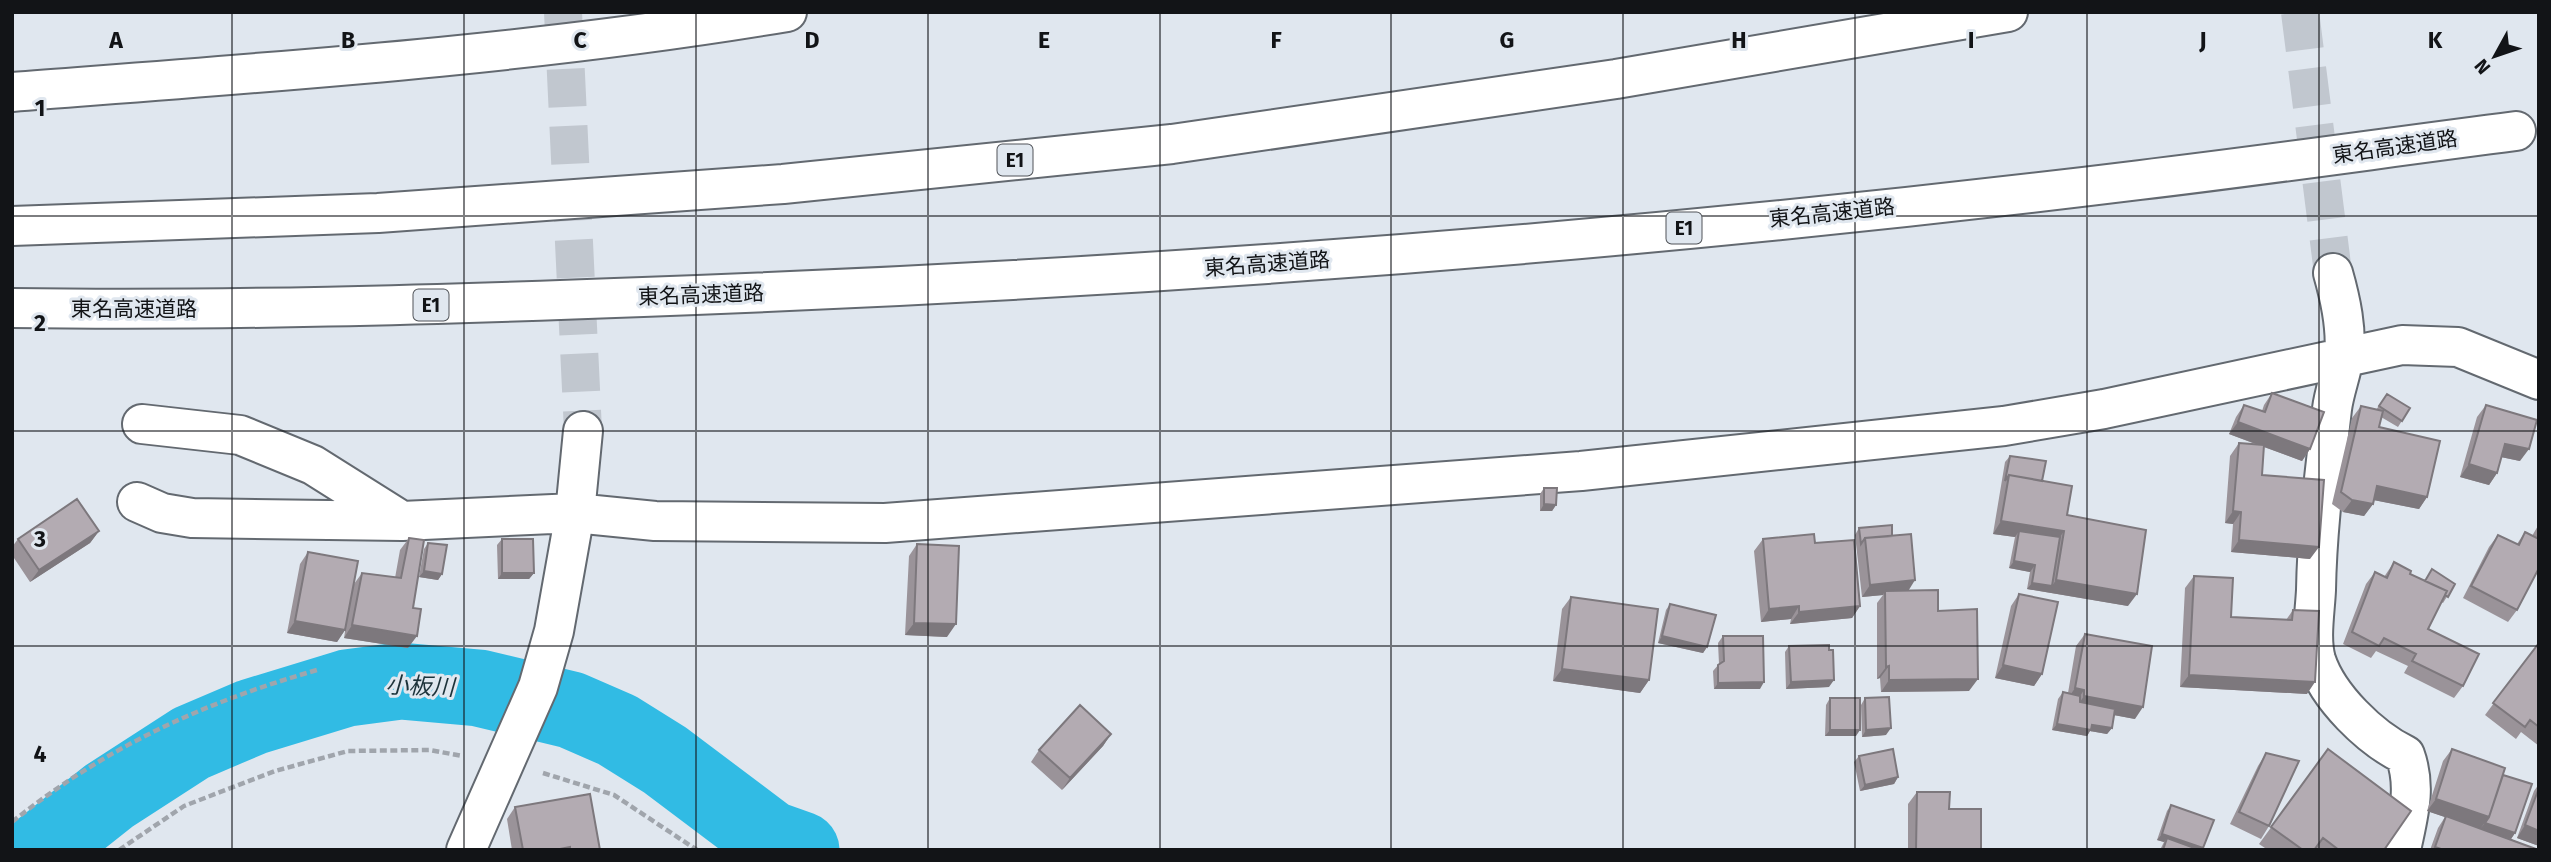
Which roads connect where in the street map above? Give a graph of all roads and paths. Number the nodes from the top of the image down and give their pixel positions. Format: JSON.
{"nodes":[{"id":1,"x":787,"y":12,"type":"edge"},
{"id":2,"x":2008,"y":12,"type":"edge"},
{"id":3,"x":12,"y":92,"type":"edge"},
{"id":4,"x":2516,"y":131,"type":"dead end"},
{"id":5,"x":12,"y":226,"type":"edge"},
{"id":6,"x":2333,"y":273,"type":"tunnel mouth"},
{"id":7,"x":12,"y":308,"type":"edge"},
{"id":8,"x":2344,"y":358,"type":"junction"},
{"id":9,"x":2539,"y":380,"type":"edge"},
{"id":10,"x":142,"y":424,"type":"dead end"},
{"id":11,"x":583,"y":431,"type":"tunnel mouth"},
{"id":12,"x":137,"y":502,"type":"dead end"},
{"id":13,"x":575,"y":513,"type":"junction"},
{"id":14,"x":402,"y":521,"type":"junction"},
{"id":15,"x":317,"y":670,"type":"dead end"},
{"id":16,"x":508,"y":759,"type":"junction"},
{"id":17,"x":12,"y":822,"type":"edge"},
{"id":18,"x":119,"y":850,"type":"edge"},
{"id":19,"x":466,"y":850,"type":"edge"},
{"id":20,"x":697,"y":850,"type":"edge"},
{"id":21,"x":2401,"y":850,"type":"edge"}],
"edges":[{"from":1,"to":3,"type":"main road"},
{"from":2,"to":5,"type":"main road","number":"E1"},
{"from":4,"to":7,"type":"main road","name":"東名高速道路","number":"E1"},
{"from":6,"to":8,"type":"main road"},
{"from":8,"to":9,"type":"main road"},
{"from":8,"to":13,"type":"main road"},
{"from":8,"to":21,"type":"main road"},
{"from":10,"to":14,"type":"main road"},
{"from":11,"to":13,"type":"main road"},
{"from":12,"to":14,"type":"main road"},
{"from":13,"to":14,"type":"main road"},
{"from":13,"to":16,"type":"main road"},
{"from":15,"to":17,"type":"path"},
{"from":16,"to":18,"type":"path"},
{"from":16,"to":19,"type":"main road"},
{"from":16,"to":20,"type":"path"}]}
